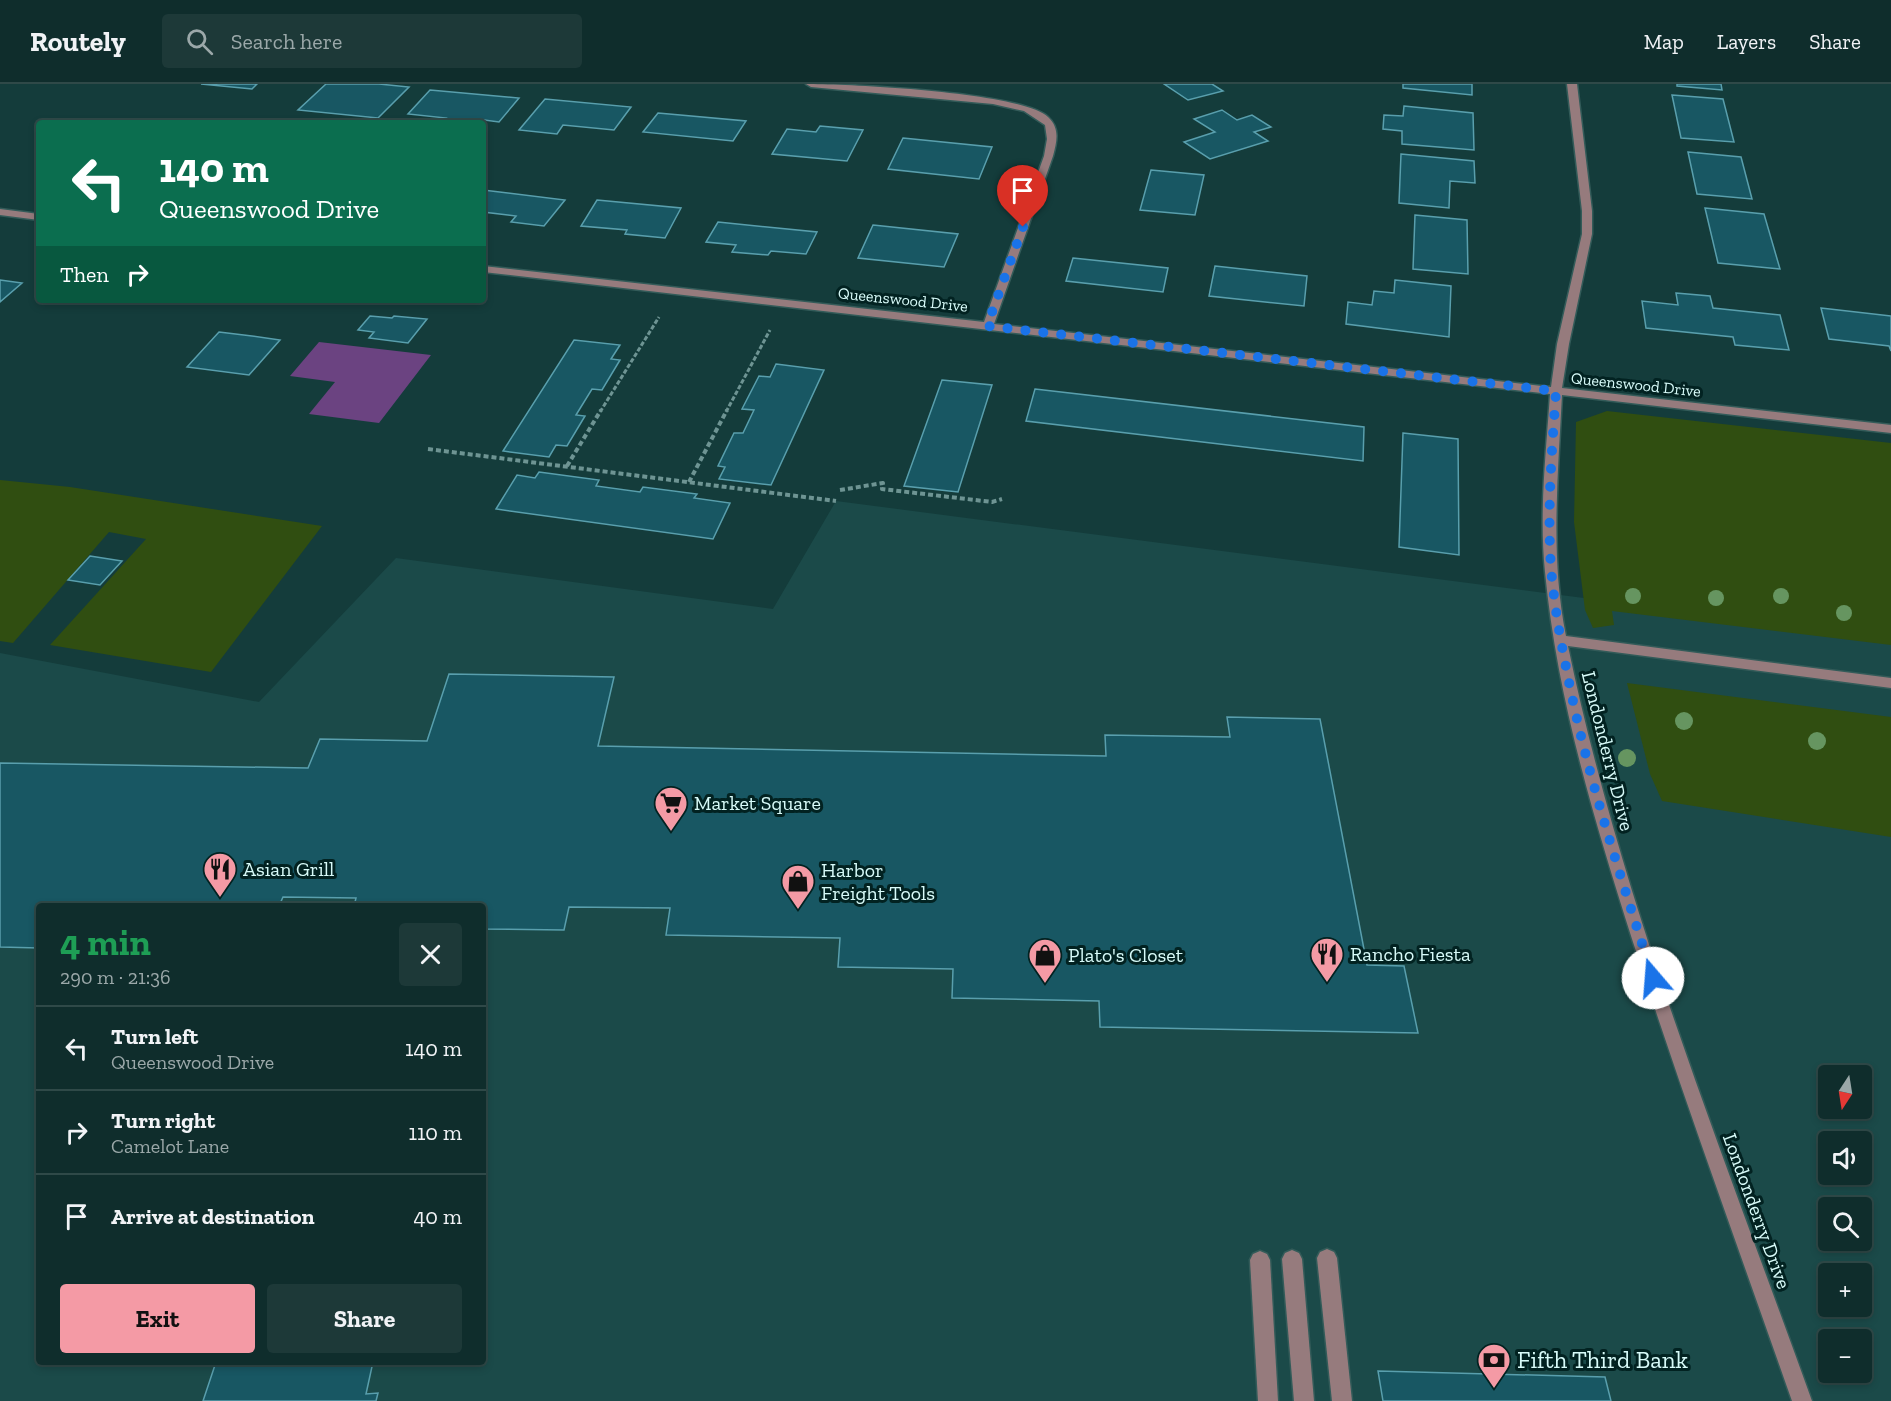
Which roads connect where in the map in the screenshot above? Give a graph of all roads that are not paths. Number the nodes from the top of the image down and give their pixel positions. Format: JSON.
{"nodes":[{"id":1,"x":811,"y":84,"type":"edge"},
{"id":2,"x":1572,"y":84,"type":"edge"},
{"id":3,"x":0,"y":212,"type":"edge"},
{"id":4,"x":36,"y":217,"type":"edge"},
{"id":5,"x":486,"y":269,"type":"edge"},
{"id":6,"x":987,"y":326,"type":"junction"},
{"id":7,"x":1556,"y":391,"type":"junction"},
{"id":8,"x":1891,"y":429,"type":"edge"},
{"id":9,"x":1561,"y":640,"type":"junction"},
{"id":10,"x":1891,"y":683,"type":"edge"},
{"id":11,"x":1327,"y":1258,"type":"dead end"},
{"id":12,"x":1292,"y":1259,"type":"dead end"},
{"id":13,"x":1260,"y":1260,"type":"dead end"},
{"id":14,"x":1268,"y":1401,"type":"edge"},
{"id":15,"x":1304,"y":1401,"type":"edge"},
{"id":16,"x":1342,"y":1401,"type":"edge"},
{"id":17,"x":1802,"y":1401,"type":"edge"}],
"edges":[{"from":1,"to":6,"type":"street"},
{"from":2,"to":7,"type":"street","name":"Londonderry Drive"},
{"from":3,"to":4,"type":"street"},
{"from":5,"to":6,"type":"street","name":"Queenswood Drive"},
{"from":6,"to":7,"type":"street","name":"Queenswood Drive"},
{"from":7,"to":8,"type":"street","name":"Queenswood Drive"},
{"from":7,"to":9,"type":"street","name":"Londonderry Drive"},
{"from":9,"to":10,"type":"street"},
{"from":9,"to":17,"type":"street","name":"Londonderry Drive"},
{"from":11,"to":16,"type":"street"},
{"from":12,"to":15,"type":"street"},
{"from":13,"to":14,"type":"street"}]}
